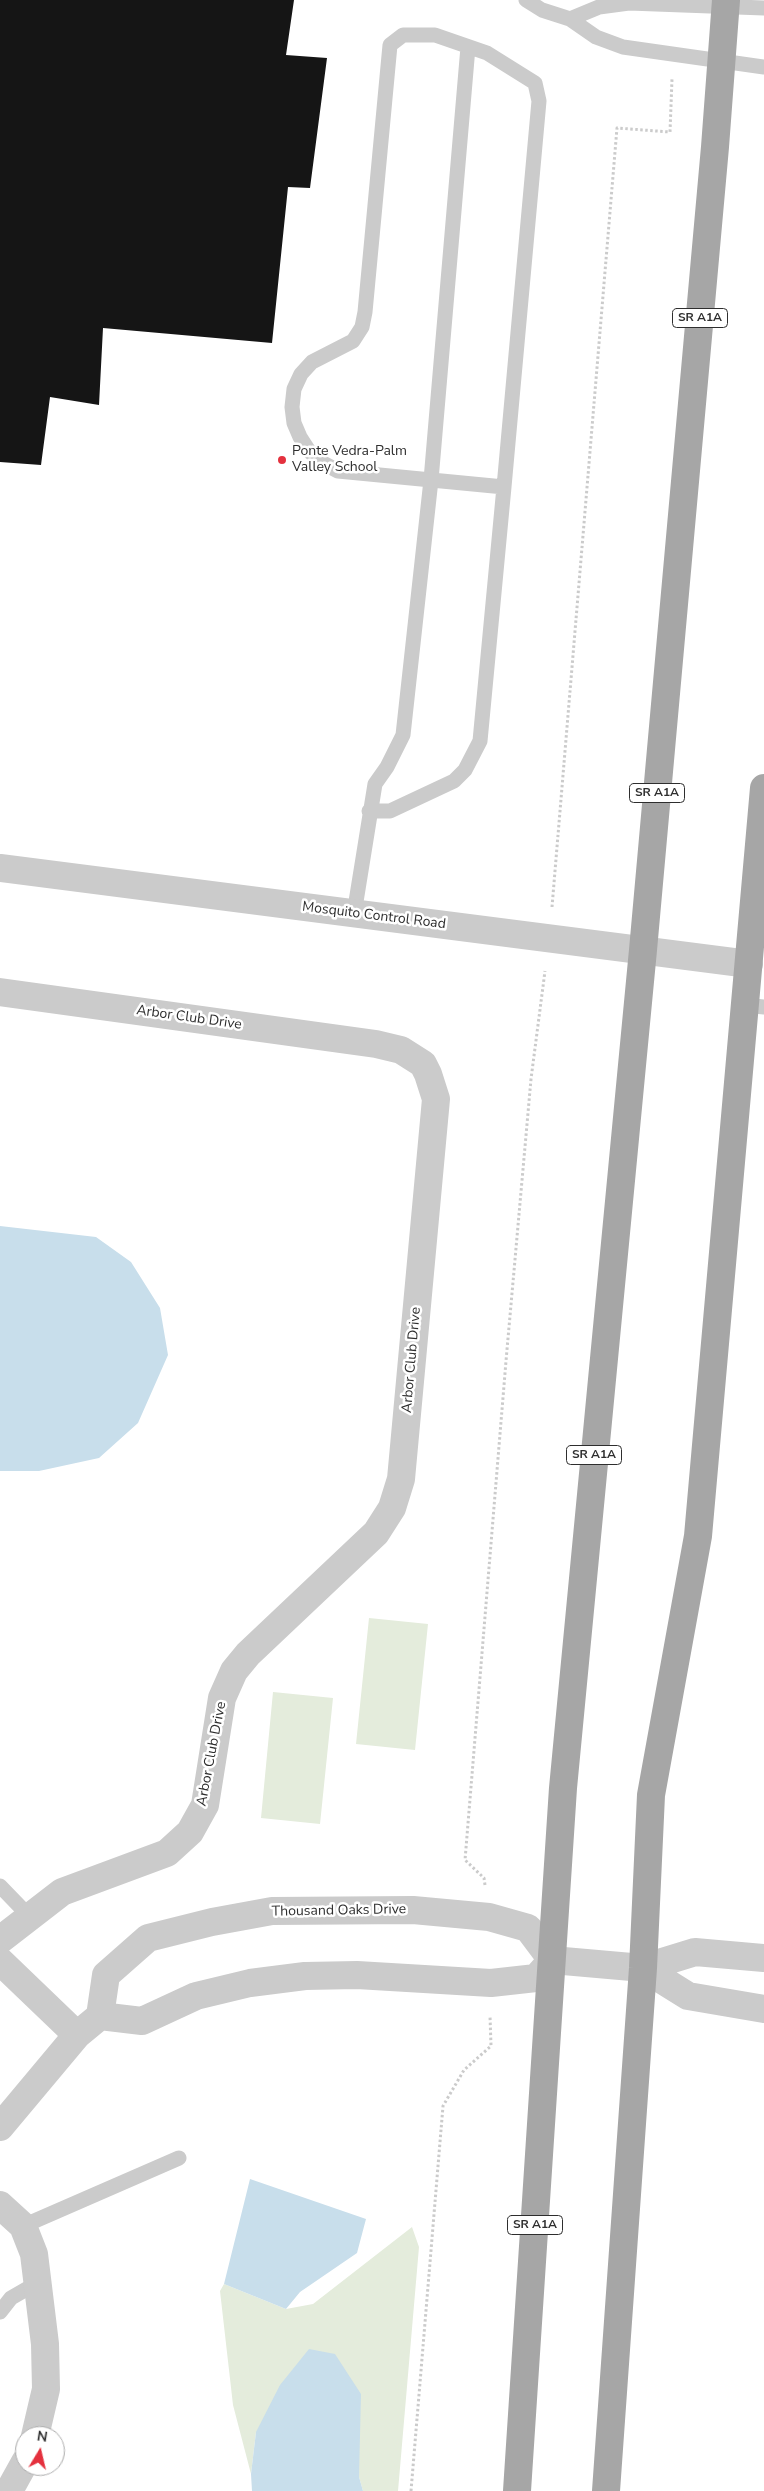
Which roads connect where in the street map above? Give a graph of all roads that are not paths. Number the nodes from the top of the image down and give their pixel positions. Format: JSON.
{"nodes":[{"id":1,"x":526,"y":0,"type":"edge"},
{"id":2,"x":726,"y":4,"type":"edge"},
{"id":3,"x":764,"y":8,"type":"edge"},
{"id":4,"x":570,"y":19,"type":"junction"},
{"id":5,"x":468,"y":47,"type":"junction"},
{"id":6,"x":722,"y":62,"type":"junction"},
{"id":7,"x":764,"y":67,"type":"edge"},
{"id":8,"x":431,"y":480,"type":"junction"},
{"id":9,"x":504,"y":487,"type":"junction"},
{"id":10,"x":764,"y":788,"type":"edge"},
{"id":11,"x":370,"y":811,"type":"junction"},
{"id":12,"x":0,"y":868,"type":"edge"},
{"id":13,"x":354,"y":914,"type":"junction"},
{"id":14,"x":643,"y":950,"type":"junction"},
{"id":15,"x":749,"y":964,"type":"junction"},
{"id":16,"x":0,"y":992,"type":"edge"},
{"id":17,"x":755,"y":1006,"type":"edge"},
{"id":18,"x":0,"y":1886,"type":"edge"},
{"id":19,"x":29,"y":1916,"type":"junction"},
{"id":20,"x":0,"y":1940,"type":"edge"},
{"id":21,"x":764,"y":1958,"type":"edge"},
{"id":22,"x":552,"y":1960,"type":"junction"},
{"id":23,"x":0,"y":1961,"type":"edge"},
{"id":24,"x":644,"y":1968,"type":"junction"},
{"id":25,"x":764,"y":2008,"type":"edge"},
{"id":26,"x":100,"y":2016,"type":"junction"},
{"id":27,"x":77,"y":2035,"type":"junction"},
{"id":28,"x":0,"y":2127,"type":"edge"},
{"id":29,"x":179,"y":2158,"type":"dead end"},
{"id":30,"x":0,"y":2206,"type":"edge"},
{"id":31,"x":23,"y":2226,"type":"junction"},
{"id":32,"x":37,"y":2283,"type":"junction"},
{"id":33,"x":0,"y":2312,"type":"edge"},
{"id":34,"x":38,"y":2426,"type":"edge"},
{"id":35,"x":17,"y":2476,"type":"edge"},
{"id":36,"x":9,"y":2491,"type":"edge"},
{"id":37,"x":517,"y":2491,"type":"edge"},
{"id":38,"x":606,"y":2491,"type":"edge"}],
"edges":[{"from":1,"to":4,"type":"lane"},
{"from":2,"to":3,"type":"lane"},
{"from":2,"to":4,"type":"lane"},
{"from":2,"to":6,"type":"main road","number":"SR A1A"},
{"from":4,"to":6,"type":"lane"},
{"from":5,"to":8,"type":"lane"},
{"from":5,"to":8,"type":"lane"},
{"from":5,"to":9,"type":"lane"},
{"from":6,"to":7,"type":"lane"},
{"from":6,"to":14,"type":"main road","number":"SR A1A"},
{"from":8,"to":9,"type":"lane"},
{"from":8,"to":11,"type":"lane"},
{"from":9,"to":11,"type":"lane"},
{"from":10,"to":15,"type":"main road"},
{"from":11,"to":13,"type":"lane"},
{"from":12,"to":13,"type":"street","name":"Mosquito Control Road"},
{"from":13,"to":14,"type":"street","name":"Mosquito Control Road"},
{"from":14,"to":15,"type":"street","name":"Mosquito Control Road"},
{"from":14,"to":22,"type":"main road","number":"SR A1A"},
{"from":15,"to":17,"type":"main road"},
{"from":16,"to":19,"type":"street","name":"Arbor Club Drive"},
{"from":17,"to":24,"type":"main road"},
{"from":18,"to":19,"type":"lane"},
{"from":19,"to":20,"type":"street","name":"Arbor Club Drive"},
{"from":21,"to":24,"type":"street"},
{"from":22,"to":24,"type":"street"},
{"from":22,"to":26,"type":"street"},
{"from":22,"to":26,"type":"street","name":"Thousand Oaks Drive"},
{"from":22,"to":37,"type":"main road","number":"SR A1A"},
{"from":23,"to":27,"type":"street"},
{"from":24,"to":25,"type":"street"},
{"from":24,"to":38,"type":"main road"},
{"from":26,"to":27,"type":"street"},
{"from":27,"to":28,"type":"street"},
{"from":29,"to":31,"type":"lane"},
{"from":30,"to":31,"type":"street"},
{"from":31,"to":32,"type":"street"},
{"from":32,"to":33,"type":"lane"},
{"from":32,"to":34,"type":"street"},
{"from":35,"to":36,"type":"street"}]}
